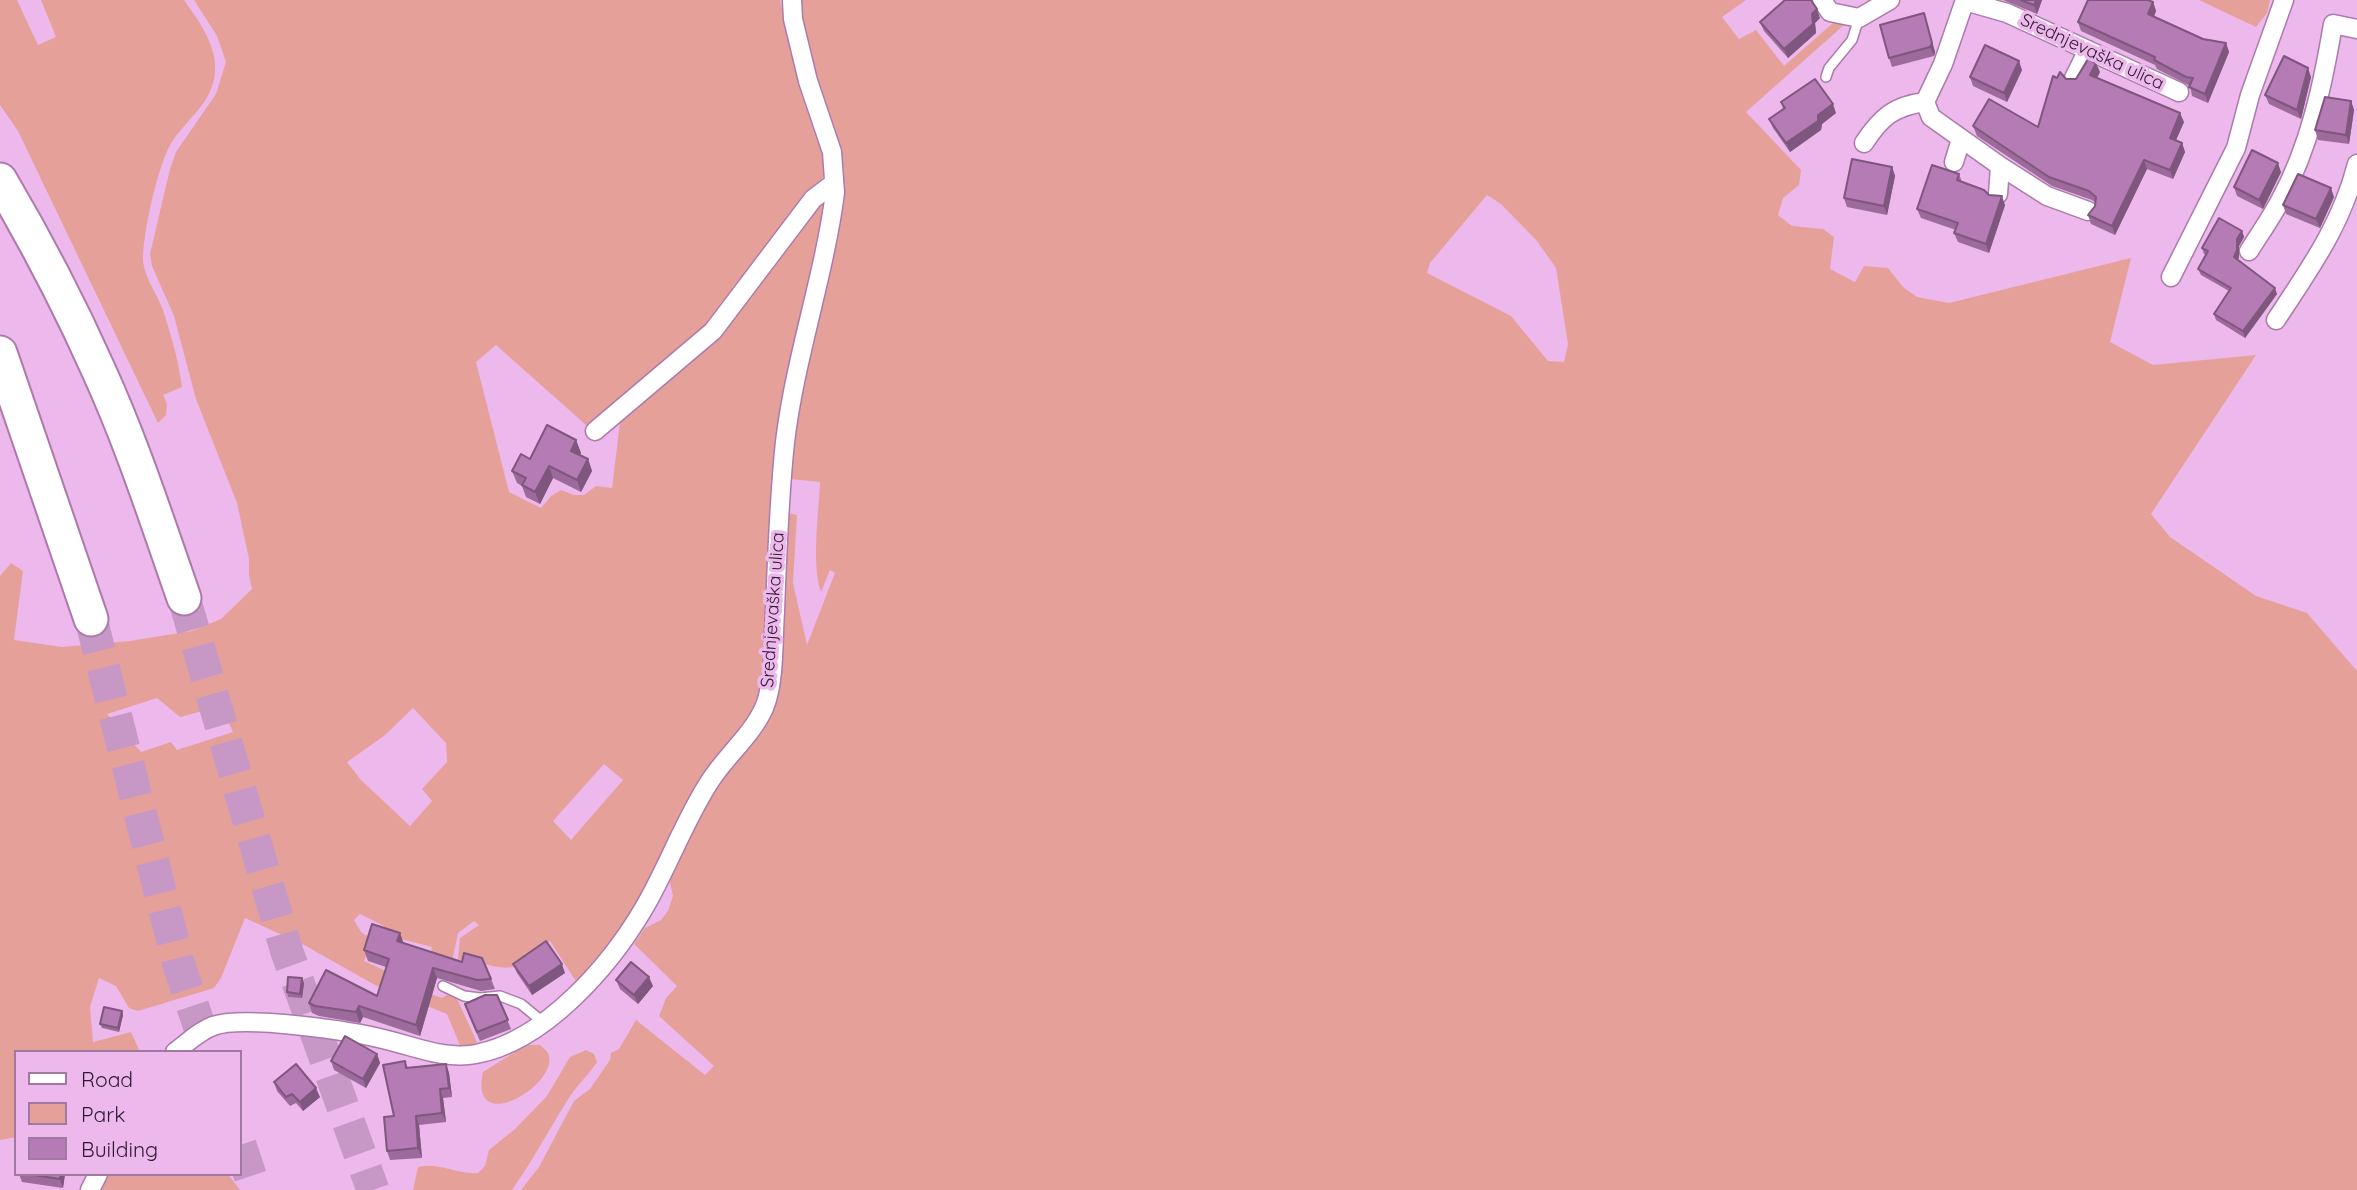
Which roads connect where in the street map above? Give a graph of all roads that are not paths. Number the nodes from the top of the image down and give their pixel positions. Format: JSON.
{"nodes":[{"id":1,"x":792,"y":0,"type":"edge"},
{"id":2,"x":1822,"y":0,"type":"edge"},
{"id":3,"x":1890,"y":0,"type":"edge"},
{"id":4,"x":1966,"y":0,"type":"edge"},
{"id":5,"x":2284,"y":0,"type":"edge"},
{"id":6,"x":1860,"y":18,"type":"junction"},
{"id":7,"x":2357,"y":29,"type":"edge"},
{"id":8,"x":2088,"y":50,"type":"junction"},
{"id":9,"x":1826,"y":77,"type":"dead end"},
{"id":10,"x":2074,"y":78,"type":"edge"},
{"id":11,"x":2179,"y":92,"type":"dead end"},
{"id":12,"x":1925,"y":102,"type":"junction"},
{"id":13,"x":1961,"y":139,"type":"junction"},
{"id":14,"x":1864,"y":143,"type":"dead end"},
{"id":15,"x":1954,"y":162,"type":"dead end"},
{"id":16,"x":2357,"y":164,"type":"edge"},
{"id":17,"x":2000,"y":166,"type":"junction"},
{"id":18,"x":0,"y":180,"type":"edge"},
{"id":19,"x":834,"y":183,"type":"junction"},
{"id":20,"x":1998,"y":194,"type":"edge"},
{"id":21,"x":2088,"y":211,"type":"edge"},
{"id":22,"x":2249,"y":251,"type":"dead end"},
{"id":23,"x":2171,"y":277,"type":"dead end"},
{"id":24,"x":2276,"y":320,"type":"dead end"},
{"id":25,"x":0,"y":353,"type":"edge"},
{"id":26,"x":595,"y":431,"type":"dead end"},
{"id":27,"x":184,"y":598,"type":"tunnel mouth"},
{"id":28,"x":91,"y":619,"type":"tunnel mouth"},
{"id":29,"x":443,"y":986,"type":"dead end"},
{"id":30,"x":544,"y":1023,"type":"junction"},
{"id":31,"x":178,"y":1050,"type":"edge"}],
"edges":[{"from":1,"to":19,"type":"street","name":"Srednjevaška ulica"},
{"from":2,"to":6,"type":"street"},
{"from":3,"to":6,"type":"street"},
{"from":4,"to":8,"type":"street","name":"Srednjevaška ulica"},
{"from":4,"to":12,"type":"street","name":"Srednjevaška ulica"},
{"from":5,"to":23,"type":"street"},
{"from":6,"to":9,"type":"lane"},
{"from":7,"to":22,"type":"street"},
{"from":8,"to":10,"type":"street"},
{"from":8,"to":11,"type":"street","name":"Srednjevaška ulica"},
{"from":12,"to":13,"type":"street"},
{"from":12,"to":14,"type":"street"},
{"from":13,"to":15,"type":"street"},
{"from":13,"to":17,"type":"street"},
{"from":16,"to":24,"type":"street"},
{"from":17,"to":20,"type":"street"},
{"from":17,"to":21,"type":"street"},
{"from":18,"to":27,"type":"highway"},
{"from":19,"to":26,"type":"street"},
{"from":19,"to":30,"type":"street","name":"Srednjevaška ulica"},
{"from":25,"to":28,"type":"highway"},
{"from":29,"to":30,"type":"lane"},
{"from":30,"to":31,"type":"street","name":"Srednjevaška ulica"}]}
